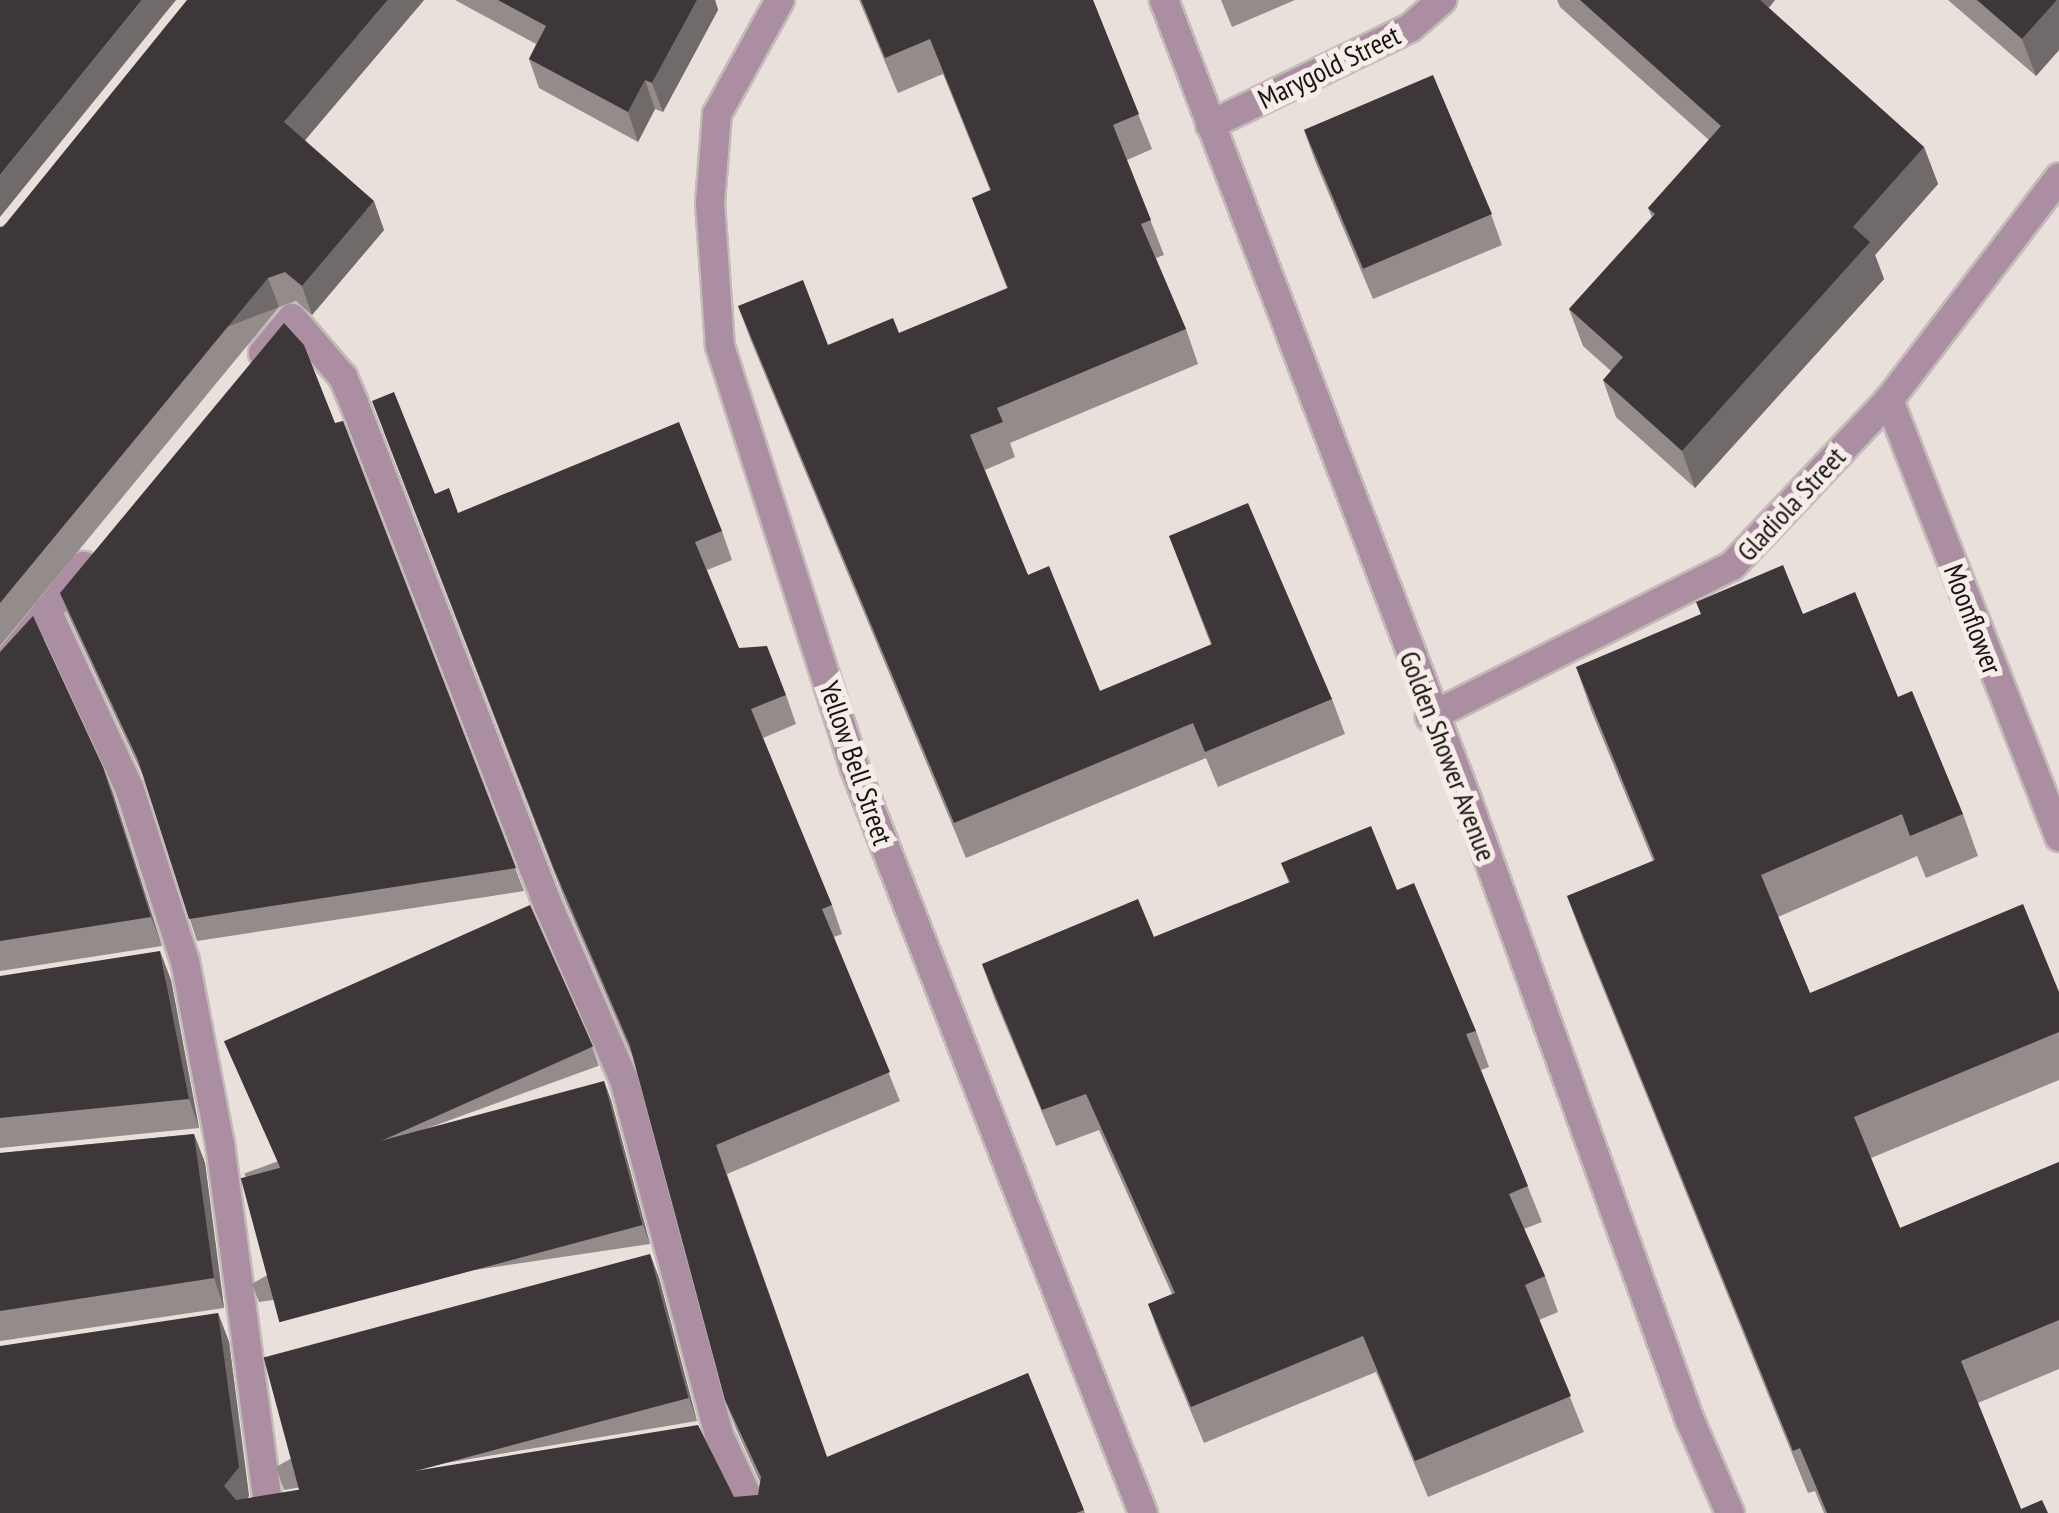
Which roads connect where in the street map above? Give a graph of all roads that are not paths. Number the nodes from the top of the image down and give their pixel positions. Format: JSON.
{"nodes":[{"id":1,"x":780,"y":0,"type":"edge"},
{"id":2,"x":1164,"y":0,"type":"edge"},
{"id":3,"x":1442,"y":0,"type":"edge"},
{"id":4,"x":1210,"y":125,"type":"junction"},
{"id":5,"x":2059,"y":178,"type":"edge"},
{"id":6,"x":243,"y":376,"type":"edge"},
{"id":7,"x":1889,"y":400,"type":"junction"},
{"id":8,"x":108,"y":538,"type":"edge"},
{"id":9,"x":47,"y":611,"type":"junction"},
{"id":10,"x":0,"y":670,"type":"edge"},
{"id":11,"x":1430,"y":717,"type":"junction"},
{"id":12,"x":2059,"y":837,"type":"edge"},
{"id":13,"x":548,"y":905,"type":"junction"},
{"id":14,"x":510,"y":911,"type":"edge"},
{"id":15,"x":223,"y":955,"type":"edge"},
{"id":16,"x":185,"y":961,"type":"junction"},
{"id":17,"x":148,"y":966,"type":"edge"},
{"id":18,"x":624,"y":1080,"type":"junction"},
{"id":19,"x":585,"y":1086,"type":"edge"},
{"id":20,"x":230,"y":1142,"type":"junction"},
{"id":21,"x":184,"y":1147,"type":"edge"},
{"id":22,"x":672,"y":1258,"type":"junction"},
{"id":23,"x":634,"y":1264,"type":"edge"},
{"id":24,"x":254,"y":1320,"type":"junction"},
{"id":25,"x":207,"y":1328,"type":"edge"},
{"id":26,"x":308,"y":1504,"type":"edge"},
{"id":27,"x":260,"y":1512,"type":"edge"},
{"id":28,"x":755,"y":1513,"type":"edge"},
{"id":29,"x":1143,"y":1513,"type":"edge"},
{"id":30,"x":1730,"y":1513,"type":"edge"}],
"edges":[{"from":1,"to":29,"type":"street","name":"Yellow Bell Street"},
{"from":2,"to":4,"type":"street","name":"Golden Shower Avenue"},
{"from":3,"to":4,"type":"street","name":"Marygold Street"},
{"from":4,"to":11,"type":"street","name":"Golden Shower Avenue"},
{"from":5,"to":7,"type":"street","name":"Gladiola Street"},
{"from":6,"to":13,"type":"street"},
{"from":7,"to":11,"type":"street","name":"Gladiola Street"},
{"from":7,"to":12,"type":"street","name":"Moonflower"},
{"from":8,"to":9,"type":"street"},
{"from":9,"to":10,"type":"street"},
{"from":9,"to":16,"type":"street"},
{"from":11,"to":30,"type":"street","name":"Golden Shower Avenue"},
{"from":13,"to":14,"type":"street"},
{"from":13,"to":18,"type":"street"},
{"from":15,"to":16,"type":"street"},
{"from":16,"to":17,"type":"street"},
{"from":16,"to":20,"type":"street"},
{"from":18,"to":19,"type":"street"},
{"from":18,"to":22,"type":"street"},
{"from":20,"to":21,"type":"street"},
{"from":20,"to":24,"type":"street"},
{"from":22,"to":23,"type":"street"},
{"from":22,"to":28,"type":"street"},
{"from":24,"to":25,"type":"street"},
{"from":24,"to":27,"type":"street"},
{"from":26,"to":27,"type":"street"}]}
